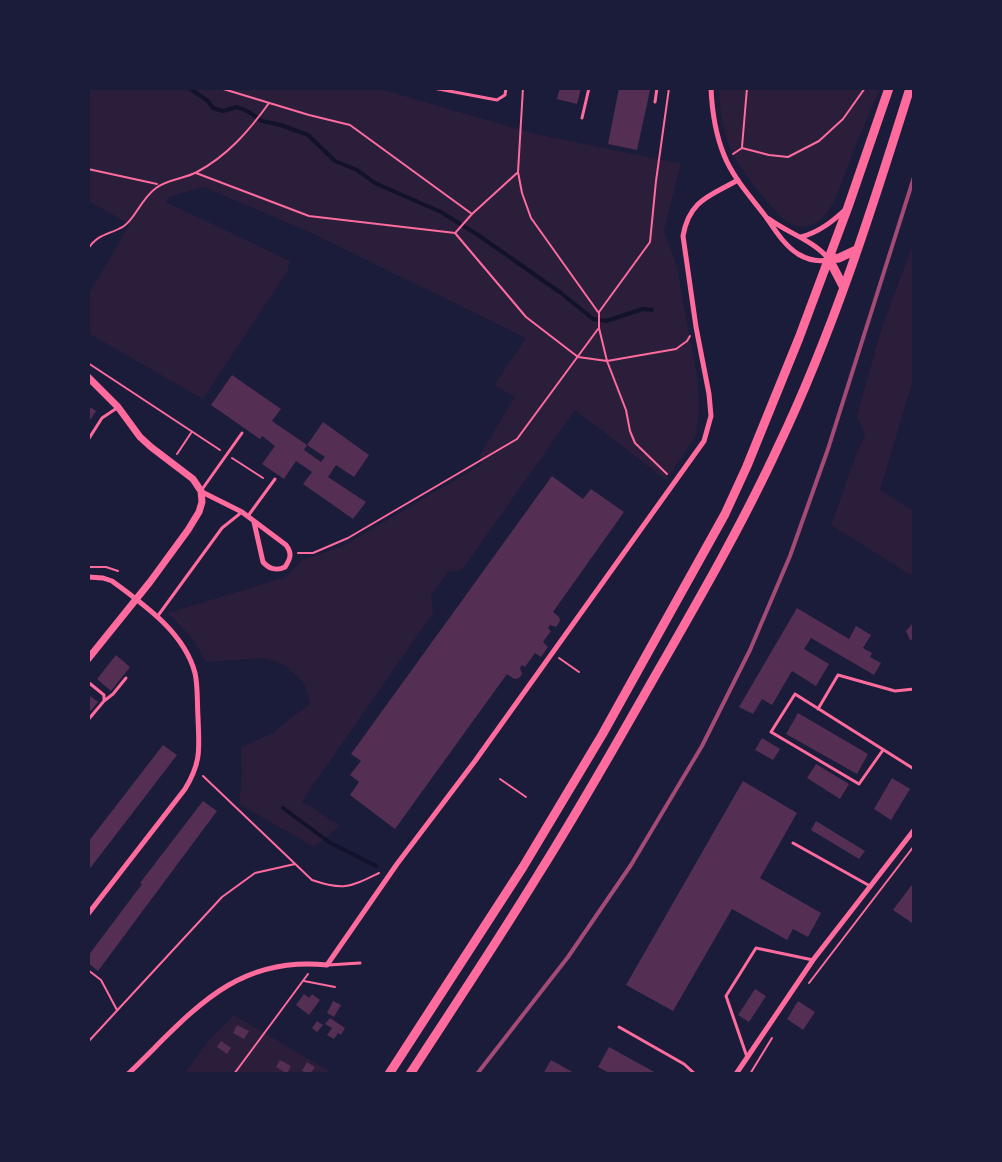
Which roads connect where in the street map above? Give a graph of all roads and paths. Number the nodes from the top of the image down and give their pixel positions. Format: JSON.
{"nodes":[{"id":1,"x":220,"y":88,"type":"edge"},
{"id":2,"x":433,"y":88,"type":"edge"},
{"id":3,"x":506,"y":88,"type":"edge"},
{"id":4,"x":523,"y":88,"type":"edge"},
{"id":5,"x":589,"y":88,"type":"edge"},
{"id":6,"x":657,"y":88,"type":"edge"},
{"id":7,"x":669,"y":88,"type":"edge"},
{"id":8,"x":711,"y":88,"type":"edge"},
{"id":9,"x":747,"y":88,"type":"edge"},
{"id":10,"x":865,"y":88,"type":"edge"},
{"id":11,"x":889,"y":88,"type":"edge"},
{"id":12,"x":910,"y":88,"type":"edge"},
{"id":13,"x":270,"y":102,"type":"junction"},
{"id":14,"x":655,"y":102,"type":"dead end"},
{"id":15,"x":582,"y":118,"type":"dead end"},
{"id":16,"x":742,"y":148,"type":"junction"},
{"id":17,"x":725,"y":158,"type":"junction"},
{"id":18,"x":88,"y":169,"type":"edge"},
{"id":19,"x":518,"y":172,"type":"junction"},
{"id":20,"x":196,"y":173,"type":"junction"},
{"id":21,"x":738,"y":180,"type":"junction"},
{"id":22,"x":160,"y":184,"type":"junction"},
{"id":23,"x":848,"y":207,"type":"junction"},
{"id":24,"x":472,"y":214,"type":"junction"},
{"id":25,"x":765,"y":216,"type":"junction"},
{"id":26,"x":455,"y":233,"type":"junction"},
{"id":27,"x":800,"y":237,"type":"junction"},
{"id":28,"x":88,"y":249,"type":"edge"},
{"id":29,"x":856,"y":250,"type":"junction"},
{"id":30,"x":829,"y":259,"type":"junction"},
{"id":31,"x":843,"y":286,"type":"junction"},
{"id":32,"x":599,"y":313,"type":"junction"},
{"id":33,"x":599,"y":326,"type":"junction"},
{"id":34,"x":696,"y":327,"type":"junction"},
{"id":35,"x":578,"y":357,"type":"junction"},
{"id":36,"x":607,"y":361,"type":"junction"},
{"id":37,"x":88,"y":363,"type":"edge"},
{"id":38,"x":88,"y":377,"type":"edge"},
{"id":39,"x":136,"y":395,"type":"junction"},
{"id":40,"x":118,"y":407,"type":"junction"},
{"id":41,"x":192,"y":432,"type":"junction"},
{"id":42,"x":242,"y":433,"type":"dead end"},
{"id":43,"x":88,"y":440,"type":"edge"},
{"id":44,"x":227,"y":454,"type":"junction"},
{"id":45,"x":171,"y":462,"type":"junction"},
{"id":46,"x":275,"y":479,"type":"dead end"},
{"id":47,"x":676,"y":479,"type":"junction"},
{"id":48,"x":271,"y":484,"type":"junction"},
{"id":49,"x":201,"y":491,"type":"junction"},
{"id":50,"x":242,"y":512,"type":"junction"},
{"id":51,"x":248,"y":516,"type":"junction"},
{"id":52,"x":254,"y":522,"type":"junction"},
{"id":53,"x":290,"y":552,"type":"junction"},
{"id":54,"x":88,"y":567,"type":"edge"},
{"id":55,"x":118,"y":571,"type":"dead end"},
{"id":56,"x":88,"y":577,"type":"edge"},
{"id":57,"x":137,"y":600,"type":"junction"},
{"id":58,"x":157,"y":617,"type":"junction"},
{"id":59,"x":552,"y":653,"type":"junction"},
{"id":60,"x":88,"y":659,"type":"edge"},
{"id":61,"x":579,"y":672,"type":"dead end"},
{"id":62,"x":126,"y":678,"type":"dead end"},
{"id":63,"x":88,"y":682,"type":"edge"},
{"id":64,"x":914,"y":689,"type":"edge"},
{"id":65,"x":104,"y":701,"type":"junction"},
{"id":66,"x":818,"y":709,"type":"junction"},
{"id":67,"x":88,"y":720,"type":"edge"},
{"id":68,"x":883,"y":750,"type":"junction"},
{"id":69,"x":914,"y":769,"type":"edge"},
{"id":70,"x":195,"y":772,"type":"junction"},
{"id":71,"x":500,"y":779,"type":"dead end"},
{"id":72,"x":526,"y":797,"type":"dead end"},
{"id":73,"x":914,"y":830,"type":"edge"},
{"id":74,"x":793,"y":843,"type":"dead end"},
{"id":75,"x":914,"y":846,"type":"edge"},
{"id":76,"x":295,"y":864,"type":"junction"},
{"id":77,"x":397,"y":864,"type":"junction"},
{"id":78,"x":870,"y":886,"type":"junction"},
{"id":79,"x":88,"y":914,"type":"edge"},
{"id":80,"x":813,"y":960,"type":"junction"},
{"id":81,"x":360,"y":963,"type":"dead end"},
{"id":82,"x":316,"y":964,"type":"junction"},
{"id":83,"x":327,"y":965,"type":"junction"},
{"id":84,"x":88,"y":970,"type":"edge"},
{"id":85,"x":303,"y":981,"type":"junction"},
{"id":86,"x":807,"y":986,"type":"dead end"},
{"id":87,"x":335,"y":987,"type":"dead end"},
{"id":88,"x":118,"y":1012,"type":"junction"},
{"id":89,"x":619,"y":1027,"type":"dead end"},
{"id":90,"x":772,"y":1037,"type":"dead end"},
{"id":91,"x":88,"y":1042,"type":"edge"},
{"id":92,"x":747,"y":1057,"type":"junction"},
{"id":93,"x":128,"y":1074,"type":"edge"},
{"id":94,"x":234,"y":1074,"type":"edge"},
{"id":95,"x":389,"y":1074,"type":"edge"},
{"id":96,"x":410,"y":1074,"type":"edge"},
{"id":97,"x":695,"y":1074,"type":"edge"},
{"id":98,"x":736,"y":1074,"type":"edge"},
{"id":99,"x":750,"y":1074,"type":"edge"}],
"edges":[{"from":1,"to":13,"type":"path"},
{"from":2,"to":3,"type":"lane"},
{"from":4,"to":19,"type":"path"},
{"from":5,"to":15,"type":"lane"},
{"from":6,"to":14,"type":"lane"},
{"from":7,"to":32,"type":"path"},
{"from":8,"to":17,"type":"street"},
{"from":9,"to":16,"type":"path"},
{"from":10,"to":16,"type":"path"},
{"from":11,"to":23,"type":"main road"},
{"from":12,"to":29,"type":"main road"},
{"from":13,"to":20,"type":"path"},
{"from":13,"to":24,"type":"path"},
{"from":16,"to":17,"type":"path"},
{"from":17,"to":21,"type":"street"},
{"from":18,"to":22,"type":"path"},
{"from":19,"to":24,"type":"path"},
{"from":19,"to":32,"type":"path"},
{"from":20,"to":22,"type":"path"},
{"from":20,"to":26,"type":"path"},
{"from":21,"to":25,"type":"street"},
{"from":21,"to":34,"type":"street"},
{"from":22,"to":28,"type":"path"},
{"from":23,"to":27,"type":"street"},
{"from":23,"to":30,"type":"main road"},
{"from":24,"to":26,"type":"path"},
{"from":25,"to":27,"type":"street"},
{"from":25,"to":30,"type":"street"},
{"from":26,"to":35,"type":"path"},
{"from":27,"to":30,"type":"street"},
{"from":29,"to":30,"type":"main road"},
{"from":29,"to":31,"type":"main road"},
{"from":30,"to":31,"type":"main road"},
{"from":30,"to":95,"type":"main road"},
{"from":31,"to":96,"type":"main road"},
{"from":32,"to":33,"type":"path"},
{"from":33,"to":35,"type":"path"},
{"from":33,"to":36,"type":"path"},
{"from":34,"to":36,"type":"path"},
{"from":34,"to":47,"type":"street"},
{"from":35,"to":36,"type":"path"},
{"from":35,"to":53,"type":"path"},
{"from":36,"to":47,"type":"path"},
{"from":37,"to":39,"type":"path"},
{"from":38,"to":40,"type":"street"},
{"from":39,"to":40,"type":"path"},
{"from":39,"to":41,"type":"path"},
{"from":40,"to":43,"type":"lane"},
{"from":40,"to":45,"type":"street"},
{"from":41,"to":44,"type":"path"},
{"from":41,"to":45,"type":"path"},
{"from":42,"to":44,"type":"lane"},
{"from":44,"to":48,"type":"path"},
{"from":44,"to":49,"type":"lane"},
{"from":45,"to":49,"type":"street"},
{"from":46,"to":48,"type":"lane"},
{"from":47,"to":59,"type":"street"},
{"from":48,"to":51,"type":"lane"},
{"from":49,"to":50,"type":"street"},
{"from":49,"to":57,"type":"street"},
{"from":50,"to":51,"type":"street"},
{"from":50,"to":58,"type":"lane"},
{"from":51,"to":52,"type":"street"},
{"from":52,"to":53,"type":"street"},
{"from":52,"to":53,"type":"street"},
{"from":54,"to":55,"type":"path"},
{"from":56,"to":57,"type":"street"},
{"from":57,"to":58,"type":"street"},
{"from":57,"to":60,"type":"street"},
{"from":58,"to":70,"type":"street"},
{"from":59,"to":61,"type":"path"},
{"from":59,"to":77,"type":"street"},
{"from":62,"to":65,"type":"lane"},
{"from":63,"to":65,"type":"lane"},
{"from":64,"to":66,"type":"lane"},
{"from":65,"to":67,"type":"lane"},
{"from":66,"to":68,"type":"lane"},
{"from":66,"to":68,"type":"lane"},
{"from":68,"to":69,"type":"lane"},
{"from":70,"to":76,"type":"path"},
{"from":70,"to":79,"type":"street"},
{"from":71,"to":72,"type":"path"},
{"from":73,"to":78,"type":"street"},
{"from":74,"to":78,"type":"lane"},
{"from":75,"to":86,"type":"path"},
{"from":76,"to":77,"type":"path"},
{"from":76,"to":88,"type":"path"},
{"from":77,"to":83,"type":"street"},
{"from":78,"to":80,"type":"street"},
{"from":80,"to":92,"type":"street"},
{"from":80,"to":92,"type":"lane"},
{"from":81,"to":83,"type":"lane"},
{"from":82,"to":83,"type":"street"},
{"from":82,"to":85,"type":"path"},
{"from":82,"to":93,"type":"street"},
{"from":84,"to":88,"type":"path"},
{"from":85,"to":87,"type":"path"},
{"from":85,"to":94,"type":"path"},
{"from":88,"to":91,"type":"path"},
{"from":89,"to":97,"type":"lane"},
{"from":90,"to":99,"type":"path"},
{"from":92,"to":98,"type":"street"}]}
